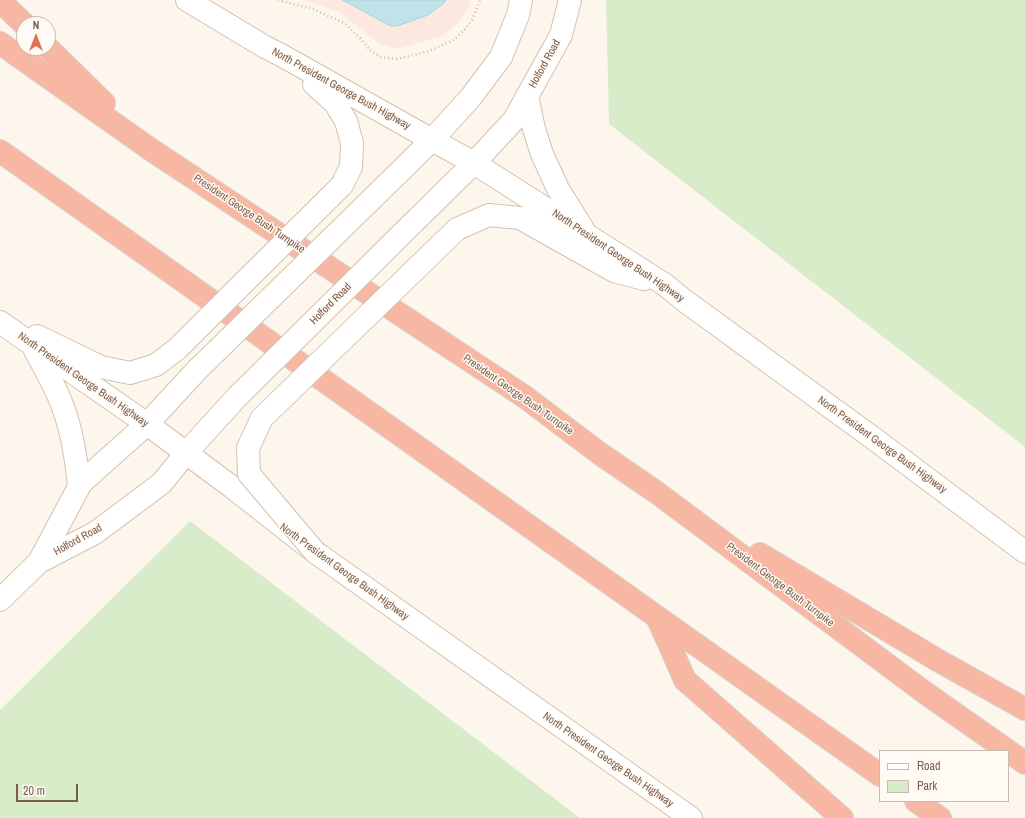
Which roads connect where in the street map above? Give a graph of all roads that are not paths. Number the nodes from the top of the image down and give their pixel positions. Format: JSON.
{"nodes":[{"id":1,"x":186,"y":0,"type":"edge"},
{"id":2,"x":521,"y":0,"type":"edge"},
{"id":3,"x":570,"y":0,"type":"edge"},
{"id":4,"x":0,"y":1,"type":"edge"},
{"id":5,"x":16,"y":16,"type":"edge"},
{"id":6,"x":0,"y":42,"type":"edge"},
{"id":7,"x":281,"y":55,"type":"junction"},
{"id":8,"x":56,"y":56,"type":"edge"},
{"id":9,"x":527,"y":96,"type":"junction"},
{"id":10,"x":432,"y":140,"type":"junction"},
{"id":11,"x":150,"y":149,"type":"junction"},
{"id":12,"x":0,"y":151,"type":"edge"},
{"id":13,"x":474,"y":163,"type":"junction"},
{"id":14,"x":585,"y":234,"type":"junction"},
{"id":15,"x":664,"y":284,"type":"junction"},
{"id":16,"x":0,"y":319,"type":"edge"},
{"id":17,"x":0,"y":322,"type":"edge"},
{"id":18,"x":32,"y":345,"type":"junction"},
{"id":19,"x":147,"y":424,"type":"junction"},
{"id":20,"x":186,"y":453,"type":"junction"},
{"id":21,"x":79,"y":486,"type":"junction"},
{"id":22,"x":656,"y":492,"type":"junction"},
{"id":23,"x":315,"y":552,"type":"junction"},
{"id":24,"x":1025,"y":552,"type":"edge"},
{"id":25,"x":39,"y":562,"type":"junction"},
{"id":26,"x":0,"y":600,"type":"edge"},
{"id":27,"x":657,"y":618,"type":"junction"},
{"id":28,"x":1025,"y":709,"type":"edge"},
{"id":29,"x":1007,"y":750,"type":"edge"},
{"id":30,"x":1009,"y":752,"type":"edge"},
{"id":31,"x":1025,"y":763,"type":"edge"},
{"id":32,"x":879,"y":774,"type":"edge"},
{"id":33,"x":917,"y":802,"type":"edge"},
{"id":34,"x":691,"y":818,"type":"edge"},
{"id":35,"x":842,"y":818,"type":"edge"},
{"id":36,"x":940,"y":818,"type":"edge"}],
"edges":[{"from":1,"to":7,"type":"main road","name":"North President George Bush Highway"},
{"from":2,"to":10,"type":"main road","name":"Holford Road"},
{"from":3,"to":9,"type":"main road","name":"Holford Road"},
{"from":4,"to":5,"type":"highway"},
{"from":6,"to":11,"type":"highway","name":"President George Bush Turnpike"},
{"from":7,"to":10,"type":"main road","name":"North President George Bush Highway"},
{"from":7,"to":16,"type":"main road","bridge":true},
{"from":8,"to":11,"type":"highway"},
{"from":9,"to":13,"type":"main road","name":"Holford Road"},
{"from":9,"to":14,"type":"main road"},
{"from":10,"to":13,"type":"main road","name":"North President George Bush Highway"},
{"from":10,"to":19,"type":"main road","name":"Holford Road","bridge":true},
{"from":11,"to":22,"type":"highway","name":"President George Bush Turnpike"},
{"from":12,"to":27,"type":"highway"},
{"from":13,"to":14,"type":"main road","name":"North President George Bush Highway"},
{"from":13,"to":20,"type":"main road","name":"Holford Road","bridge":true},
{"from":14,"to":15,"type":"main road","name":"North President George Bush Highway"},
{"from":15,"to":23,"type":"main road","bridge":true},
{"from":15,"to":24,"type":"main road","name":"North President George Bush Highway"},
{"from":17,"to":18,"type":"main road","name":"North President George Bush Highway"},
{"from":18,"to":19,"type":"main road","name":"North President George Bush Highway"},
{"from":18,"to":21,"type":"main road"},
{"from":19,"to":20,"type":"main road","name":"North President George Bush Highway"},
{"from":19,"to":21,"type":"main road","name":"Holford Road"},
{"from":20,"to":23,"type":"main road","name":"North President George Bush Highway"},
{"from":20,"to":25,"type":"main road","name":"Holford Road"},
{"from":21,"to":25,"type":"main road","name":"Holford Road"},
{"from":22,"to":28,"type":"highway"},
{"from":22,"to":29,"type":"highway","name":"President George Bush Turnpike"},
{"from":23,"to":34,"type":"main road","name":"North President George Bush Highway"},
{"from":25,"to":26,"type":"main road","name":"Holford Road"},
{"from":27,"to":32,"type":"highway"},
{"from":27,"to":35,"type":"highway"},
{"from":30,"to":31,"type":"highway","name":"President George Bush Turnpike"},
{"from":33,"to":36,"type":"highway"}]}
